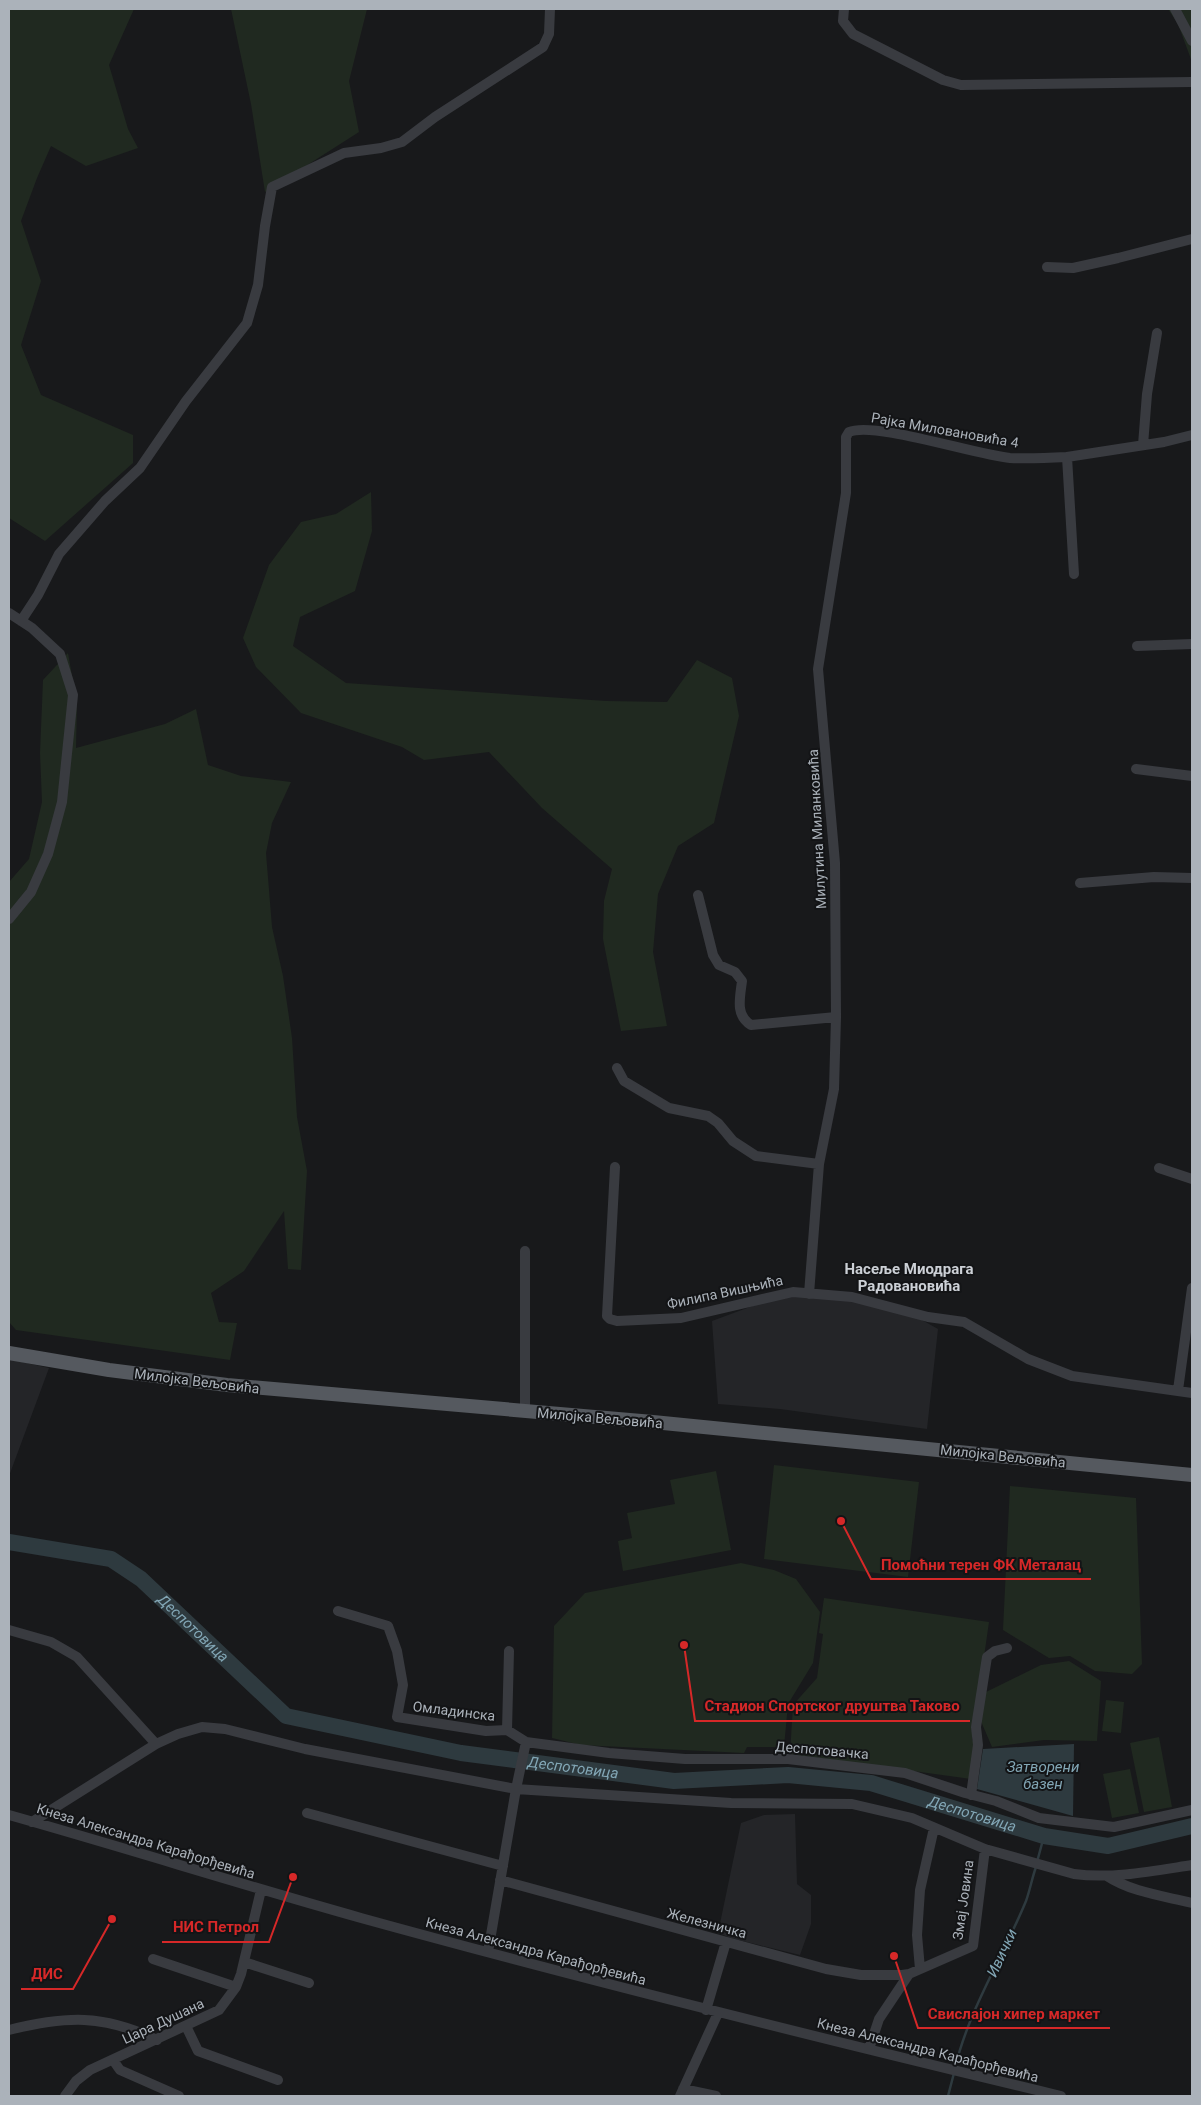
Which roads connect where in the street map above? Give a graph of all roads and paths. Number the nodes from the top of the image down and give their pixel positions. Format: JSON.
{"nodes":[{"id":1,"x":550,"y":9,"type":"edge"},
{"id":2,"x":844,"y":9,"type":"edge"},
{"id":3,"x":1175,"y":9,"type":"edge"},
{"id":4,"x":1192,"y":42,"type":"edge"},
{"id":5,"x":1192,"y":82,"type":"edge"},
{"id":6,"x":1192,"y":238,"type":"edge"},
{"id":7,"x":1047,"y":267,"type":"dead end"},
{"id":8,"x":1157,"y":333,"type":"dead end"},
{"id":9,"x":1192,"y":435,"type":"edge"},
{"id":10,"x":1143,"y":445,"type":"junction"},
{"id":11,"x":1067,"y":458,"type":"junction"},
{"id":12,"x":1074,"y":574,"type":"dead end"},
{"id":13,"x":9,"y":613,"type":"edge"},
{"id":14,"x":21,"y":621,"type":"junction"},
{"id":15,"x":1192,"y":644,"type":"edge"},
{"id":16,"x":1137,"y":646,"type":"dead end"},
{"id":17,"x":818,"y":669,"type":"joint"},
{"id":18,"x":1136,"y":769,"type":"dead end"},
{"id":19,"x":1192,"y":776,"type":"edge"},
{"id":20,"x":1192,"y":878,"type":"edge"},
{"id":21,"x":1080,"y":883,"type":"dead end"},
{"id":22,"x":698,"y":895,"type":"dead end"},
{"id":23,"x":9,"y":919,"type":"edge"},
{"id":24,"x":836,"y":1017,"type":"junction"},
{"id":25,"x":617,"y":1068,"type":"dead end"},
{"id":26,"x":818,"y":1164,"type":"junction"},
{"id":27,"x":615,"y":1167,"type":"dead end"},
{"id":28,"x":1159,"y":1168,"type":"dead end"},
{"id":29,"x":1192,"y":1180,"type":"edge"},
{"id":30,"x":525,"y":1251,"type":"dead end"},
{"id":31,"x":1192,"y":1288,"type":"edge"},
{"id":32,"x":808,"y":1294,"type":"junction"},
{"id":33,"x":9,"y":1353,"type":"edge"},
{"id":34,"x":1178,"y":1390,"type":"junction"},
{"id":35,"x":1192,"y":1393,"type":"edge"},
{"id":36,"x":525,"y":1411,"type":"junction"},
{"id":37,"x":1192,"y":1475,"type":"edge"},
{"id":38,"x":338,"y":1611,"type":"dead end"},
{"id":39,"x":9,"y":1630,"type":"edge"},
{"id":40,"x":1007,"y":1648,"type":"dead end"},
{"id":41,"x":509,"y":1651,"type":"dead end"},
{"id":42,"x":507,"y":1730,"type":"junction"},
{"id":43,"x":156,"y":1744,"type":"junction"},
{"id":44,"x":525,"y":1745,"type":"junction"},
{"id":45,"x":516,"y":1789,"type":"junction"},
{"id":46,"x":971,"y":1795,"type":"junction"},
{"id":47,"x":1192,"y":1810,"type":"edge"},
{"id":48,"x":307,"y":1813,"type":"dead end"},
{"id":49,"x":9,"y":1816,"type":"edge"},
{"id":50,"x":32,"y":1822,"type":"junction"},
{"id":51,"x":934,"y":1828,"type":"junction"},
{"id":52,"x":985,"y":1849,"type":"junction"},
{"id":53,"x":1192,"y":1865,"type":"edge"},
{"id":54,"x":503,"y":1866,"type":"junction"},
{"id":55,"x":1107,"y":1876,"type":"junction"},
{"id":56,"x":500,"y":1880,"type":"junction"},
{"id":57,"x":261,"y":1890,"type":"junction"},
{"id":58,"x":1192,"y":1903,"type":"edge"},
{"id":59,"x":726,"y":1942,"type":"junction"},
{"id":60,"x":488,"y":1952,"type":"junction"},
{"id":61,"x":153,"y":1959,"type":"dead end"},
{"id":62,"x":244,"y":1962,"type":"junction"},
{"id":63,"x":920,"y":1969,"type":"junction"},
{"id":64,"x":909,"y":1974,"type":"junction"},
{"id":65,"x":309,"y":1984,"type":"dead end"},
{"id":66,"x":236,"y":1987,"type":"junction"},
{"id":67,"x":706,"y":2010,"type":"junction"},
{"id":68,"x":718,"y":2013,"type":"junction"},
{"id":69,"x":186,"y":2026,"type":"junction"},
{"id":70,"x":9,"y":2030,"type":"edge"},
{"id":71,"x":157,"y":2040,"type":"junction"},
{"id":72,"x":869,"y":2049,"type":"junction"},
{"id":73,"x":113,"y":2060,"type":"junction"},
{"id":74,"x":278,"y":2080,"type":"dead end"},
{"id":75,"x":681,"y":2093,"type":"edge"},
{"id":76,"x":65,"y":2096,"type":"edge"},
{"id":77,"x":179,"y":2096,"type":"edge"},
{"id":78,"x":716,"y":2096,"type":"edge"},
{"id":79,"x":1060,"y":2096,"type":"edge"}],
"edges":[{"from":1,"to":14,"type":"street"},
{"from":2,"to":5,"type":"street"},
{"from":3,"to":4,"type":"street"},
{"from":6,"to":7,"type":"street"},
{"from":8,"to":10,"type":"street"},
{"from":9,"to":10,"type":"street","name":"Рајка Миловановића 4"},
{"from":10,"to":11,"type":"street","name":"Рајка Миловановића 4"},
{"from":11,"to":12,"type":"street"},
{"from":11,"to":17,"type":"street","name":"Рајка Миловановића 4"},
{"from":13,"to":14,"type":"street"},
{"from":14,"to":23,"type":"street"},
{"from":15,"to":16,"type":"street"},
{"from":17,"to":24,"type":"street","name":"Милутина Миланковића"},
{"from":18,"to":19,"type":"street"},
{"from":20,"to":21,"type":"street"},
{"from":22,"to":24,"type":"street"},
{"from":24,"to":26,"type":"street","name":"Милутина Миланковића"},
{"from":25,"to":26,"type":"street"},
{"from":26,"to":32,"type":"street","name":"Милутина Миланковића"},
{"from":27,"to":32,"type":"street","name":"Филипа Вишњића"},
{"from":28,"to":29,"type":"street"},
{"from":30,"to":36,"type":"street"},
{"from":31,"to":34,"type":"street"},
{"from":32,"to":34,"type":"street","name":"Филипа Вишњића"},
{"from":33,"to":36,"type":"main road","name":"Милојка Вељовића"},
{"from":34,"to":35,"type":"street","name":"Филипа Вишњића"},
{"from":36,"to":37,"type":"main road","name":"Милојка Вељовића"},
{"from":38,"to":42,"type":"street","name":"Омладинска"},
{"from":39,"to":43,"type":"street"},
{"from":40,"to":46,"type":"street"},
{"from":41,"to":42,"type":"street"},
{"from":42,"to":44,"type":"street","name":"Омладинска"},
{"from":43,"to":45,"type":"street"},
{"from":43,"to":50,"type":"street"},
{"from":44,"to":45,"type":"street"},
{"from":44,"to":46,"type":"street","name":"Деспотовачка"},
{"from":45,"to":51,"type":"street"},
{"from":45,"to":54,"type":"street"},
{"from":46,"to":47,"type":"street","name":"Деспотовачка"},
{"from":48,"to":54,"type":"street"},
{"from":49,"to":50,"type":"street","name":"Кнеза Александра Карађорђевића"},
{"from":50,"to":57,"type":"street","name":"Кнеза Александра Карађорђевића"},
{"from":51,"to":52,"type":"street"},
{"from":51,"to":63,"type":"street"},
{"from":52,"to":55,"type":"street"},
{"from":52,"to":63,"type":"street","name":"Змај Јовина"},
{"from":53,"to":55,"type":"street"},
{"from":54,"to":56,"type":"street"},
{"from":55,"to":58,"type":"street"},
{"from":56,"to":59,"type":"street","name":"Железничка"},
{"from":56,"to":60,"type":"street"},
{"from":57,"to":60,"type":"street","name":"Кнеза Александра Карађорђевића"},
{"from":57,"to":62,"type":"street","name":"Цара Душана"},
{"from":59,"to":64,"type":"street","name":"Железничка"},
{"from":59,"to":67,"type":"street"},
{"from":60,"to":67,"type":"street","name":"Кнеза Александра Карађорђевића"},
{"from":61,"to":66,"type":"street"},
{"from":62,"to":65,"type":"street"},
{"from":62,"to":66,"type":"street","name":"Цара Душана"},
{"from":63,"to":64,"type":"street","name":"Змај Јовина"},
{"from":64,"to":72,"type":"street"},
{"from":66,"to":69,"type":"street","name":"Цара Душана"},
{"from":67,"to":68,"type":"street","name":"Кнеза Александра Карађорђевића"},
{"from":68,"to":72,"type":"street","name":"Кнеза Александра Карађорђевића"},
{"from":68,"to":75,"type":"street"},
{"from":69,"to":71,"type":"street","name":"Цара Душана"},
{"from":69,"to":74,"type":"street"},
{"from":70,"to":71,"type":"street"},
{"from":71,"to":73,"type":"street","name":"Цара Душана"},
{"from":72,"to":79,"type":"street","name":"Кнеза Александра Карађорђевића"},
{"from":73,"to":76,"type":"street","name":"Цара Душана"},
{"from":73,"to":77,"type":"street"},
{"from":75,"to":78,"type":"street"}]}
